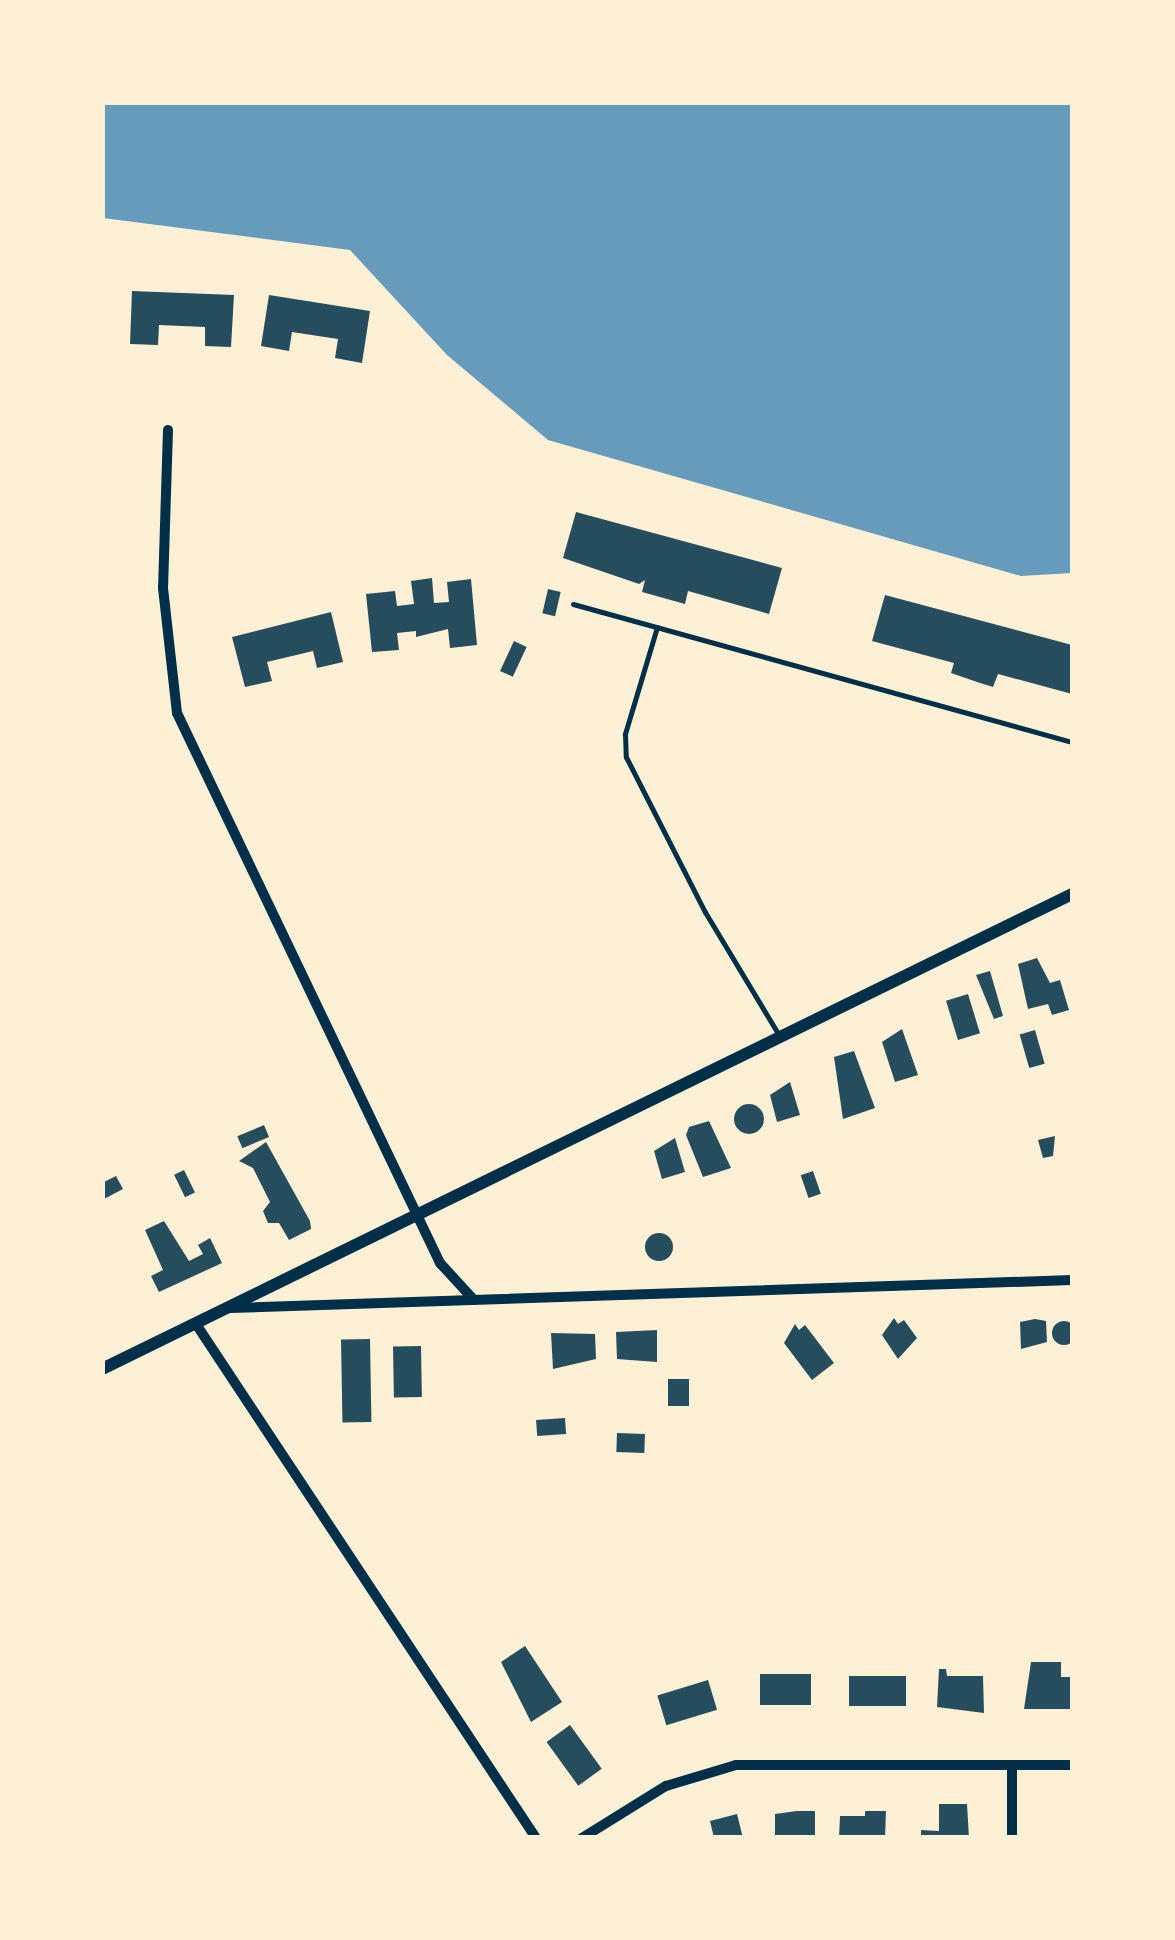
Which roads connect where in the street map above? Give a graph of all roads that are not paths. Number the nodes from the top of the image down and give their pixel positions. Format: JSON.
{"nodes":[{"id":1,"x":168,"y":430,"type":"dead end"},
{"id":2,"x":572,"y":604,"type":"dead end"},
{"id":3,"x":657,"y":627,"type":"junction"},
{"id":4,"x":1072,"y":742,"type":"edge"},
{"id":5,"x":1072,"y":894,"type":"edge"},
{"id":6,"x":783,"y":1041,"type":"junction"},
{"id":7,"x":418,"y":1215,"type":"junction"},
{"id":8,"x":1072,"y":1280,"type":"edge"},
{"id":9,"x":474,"y":1300,"type":"junction"},
{"id":10,"x":230,"y":1308,"type":"junction"},
{"id":11,"x":196,"y":1324,"type":"junction"},
{"id":12,"x":102,"y":1369,"type":"edge"},
{"id":13,"x":1072,"y":1764,"type":"edge"},
{"id":14,"x":1012,"y":1765,"type":"junction"},
{"id":15,"x":536,"y":1838,"type":"edge"},
{"id":16,"x":582,"y":1838,"type":"edge"},
{"id":17,"x":1012,"y":1838,"type":"edge"}],
"edges":[{"from":1,"to":7,"type":"street"},
{"from":2,"to":3,"type":"lane"},
{"from":3,"to":4,"type":"lane"},
{"from":3,"to":6,"type":"lane"},
{"from":5,"to":6,"type":"street"},
{"from":6,"to":7,"type":"street"},
{"from":7,"to":9,"type":"street"},
{"from":7,"to":10,"type":"street"},
{"from":8,"to":9,"type":"street"},
{"from":9,"to":10,"type":"street"},
{"from":10,"to":11,"type":"street"},
{"from":11,"to":12,"type":"street"},
{"from":11,"to":15,"type":"street"},
{"from":13,"to":14,"type":"street"},
{"from":14,"to":16,"type":"street"},
{"from":14,"to":17,"type":"street"}]}
